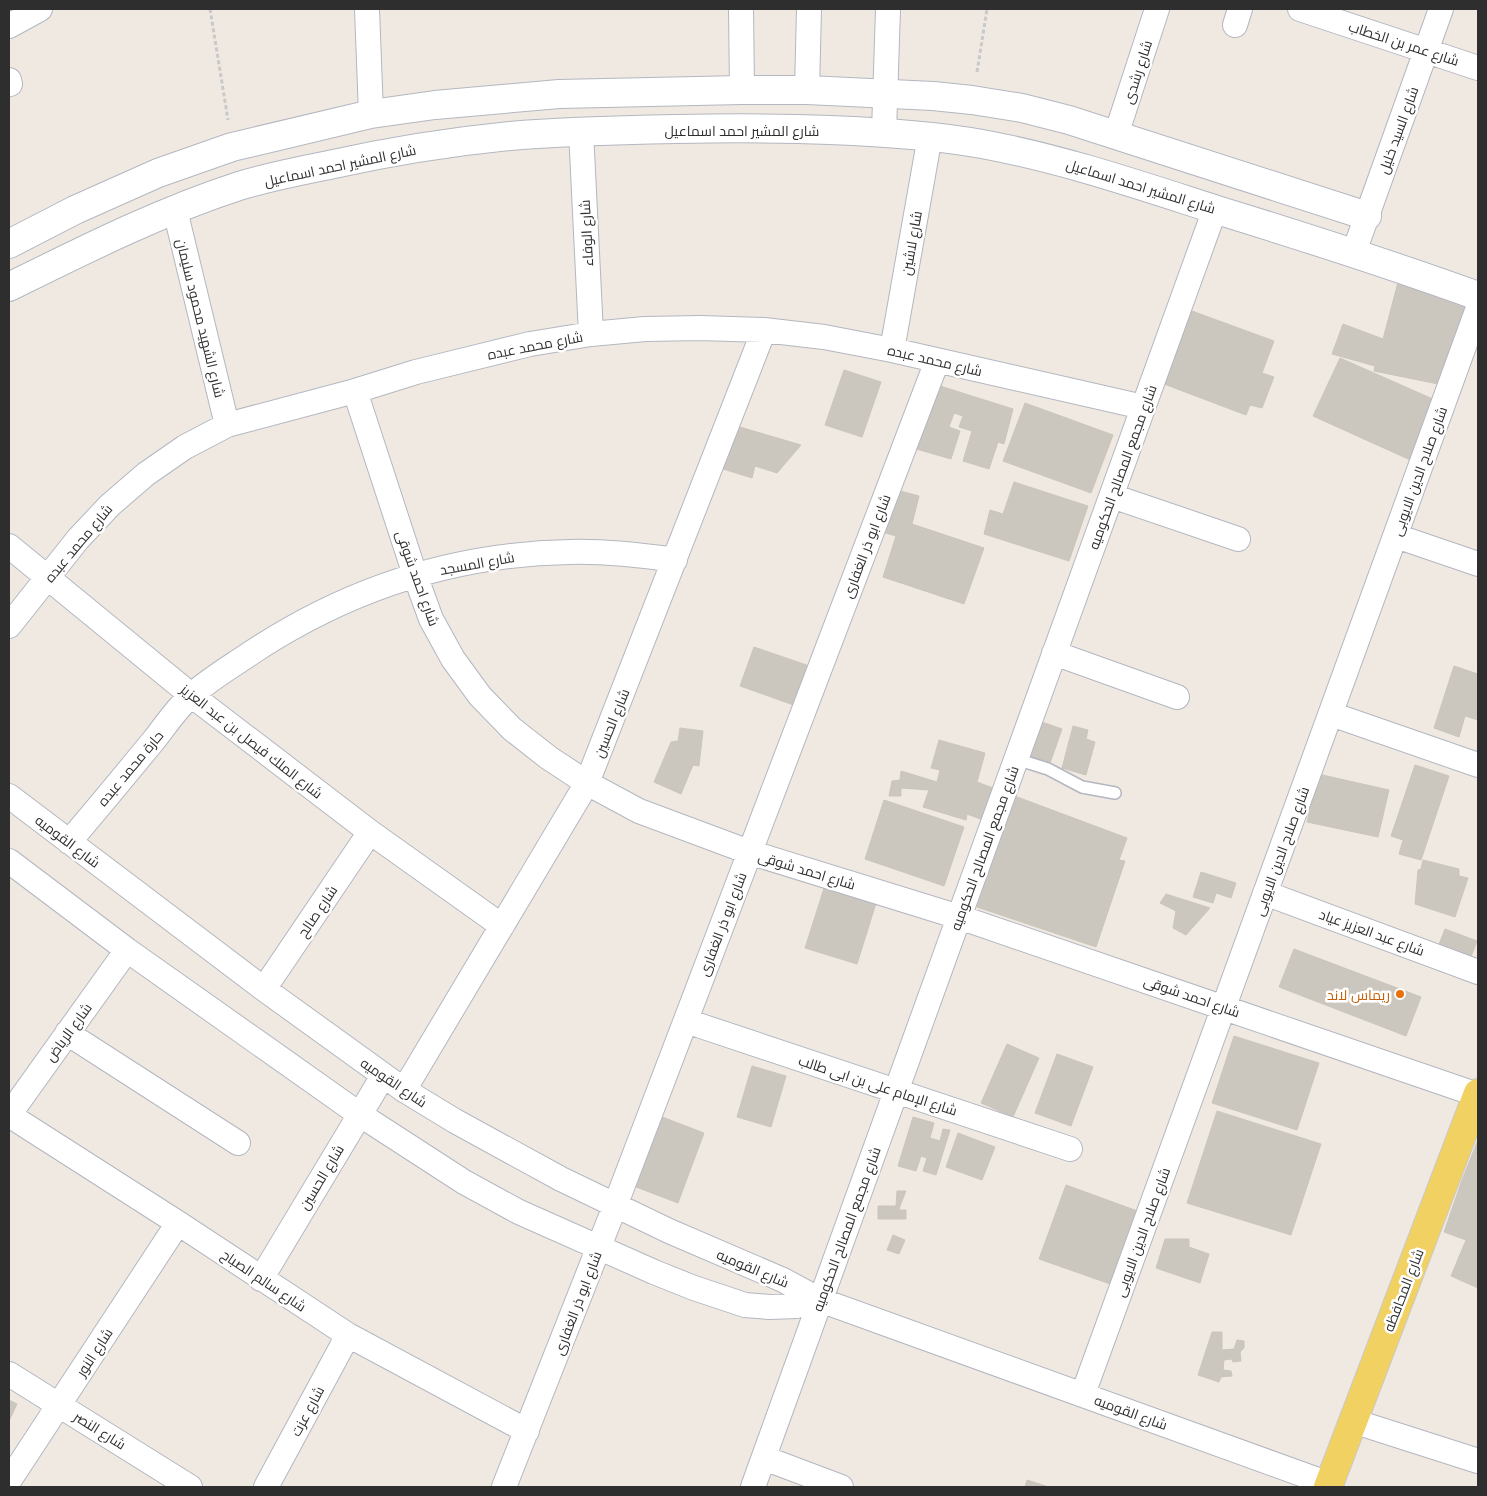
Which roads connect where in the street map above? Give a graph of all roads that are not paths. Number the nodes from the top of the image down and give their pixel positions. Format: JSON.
{"nodes":[{"id":1,"x":40,"y":9,"type":"edge"},
{"id":2,"x":367,"y":9,"type":"edge"},
{"id":3,"x":742,"y":9,"type":"edge"},
{"id":4,"x":809,"y":9,"type":"edge"},
{"id":5,"x":888,"y":9,"type":"edge"},
{"id":6,"x":1158,"y":9,"type":"edge"},
{"id":7,"x":1300,"y":9,"type":"edge"},
{"id":8,"x":1441,"y":9,"type":"edge"},
{"id":9,"x":9,"y":26,"type":"edge"},
{"id":10,"x":1426,"y":51,"type":"junction"},
{"id":11,"x":1478,"y":68,"type":"edge"},
{"id":12,"x":742,"y":90,"type":"junction"},
{"id":13,"x":808,"y":90,"type":"junction"},
{"id":14,"x":885,"y":94,"type":"junction"},
{"id":15,"x":371,"y":114,"type":"junction"},
{"id":16,"x":581,"y":131,"type":"junction"},
{"id":17,"x":884,"y":132,"type":"junction"},
{"id":18,"x":930,"y":136,"type":"junction"},
{"id":19,"x":1126,"y":138,"type":"junction"},
{"id":20,"x":1124,"y":180,"type":"junction"},
{"id":21,"x":1215,"y":209,"type":"junction"},
{"id":22,"x":175,"y":210,"type":"junction"},
{"id":23,"x":1367,"y":216,"type":"junction"},
{"id":24,"x":9,"y":244,"type":"edge"},
{"id":25,"x":1354,"y":252,"type":"junction"},
{"id":26,"x":9,"y":287,"type":"edge"},
{"id":27,"x":1478,"y":296,"type":"edge"},
{"id":28,"x":1478,"y":308,"type":"edge"},
{"id":29,"x":764,"y":330,"type":"junction"},
{"id":30,"x":591,"y":334,"type":"junction"},
{"id":31,"x":892,"y":350,"type":"junction"},
{"id":32,"x":937,"y":361,"type":"junction"},
{"id":33,"x":354,"y":391,"type":"junction"},
{"id":34,"x":1143,"y":407,"type":"junction"},
{"id":35,"x":227,"y":425,"type":"junction"},
{"id":36,"x":1112,"y":496,"type":"junction"},
{"id":37,"x":1396,"y":536,"type":"junction"},
{"id":38,"x":1238,"y":539,"type":"dead end"},
{"id":39,"x":9,"y":546,"type":"edge"},
{"id":40,"x":675,"y":560,"type":"junction"},
{"id":41,"x":1478,"y":564,"type":"edge"},
{"id":42,"x":415,"y":575,"type":"junction"},
{"id":43,"x":49,"y":577,"type":"junction"},
{"id":44,"x":9,"y":626,"type":"edge"},
{"id":45,"x":1054,"y":653,"type":"junction"},
{"id":46,"x":191,"y":695,"type":"junction"},
{"id":47,"x":1177,"y":697,"type":"dead end"},
{"id":48,"x":1331,"y":714,"type":"junction"},
{"id":49,"x":1016,"y":759,"type":"junction"},
{"id":50,"x":1478,"y":765,"type":"edge"},
{"id":51,"x":587,"y":783,"type":"junction"},
{"id":52,"x":1115,"y":793,"type":"dead end"},
{"id":53,"x":9,"y":796,"type":"edge"},
{"id":54,"x":370,"y":832,"type":"junction"},
{"id":55,"x":70,"y":842,"type":"junction"},
{"id":56,"x":749,"y":852,"type":"junction"},
{"id":57,"x":9,"y":861,"type":"edge"},
{"id":58,"x":1265,"y":893,"type":"junction"},
{"id":59,"x":959,"y":917,"type":"junction"},
{"id":60,"x":502,"y":926,"type":"junction"},
{"id":61,"x":127,"y":950,"type":"junction"},
{"id":62,"x":1478,"y":972,"type":"edge"},
{"id":63,"x":264,"y":989,"type":"junction"},
{"id":64,"x":1224,"y":1007,"type":"junction"},
{"id":65,"x":686,"y":1021,"type":"junction"},
{"id":66,"x":68,"y":1033,"type":"junction"},
{"id":67,"x":383,"y":1076,"type":"junction"},
{"id":68,"x":404,"y":1090,"type":"junction"},
{"id":69,"x":896,"y":1091,"type":"junction"},
{"id":70,"x":1478,"y":1094,"type":"edge"},
{"id":71,"x":359,"y":1114,"type":"junction"},
{"id":72,"x":9,"y":1115,"type":"edge"},
{"id":73,"x":238,"y":1143,"type":"dead end"},
{"id":74,"x":1070,"y":1149,"type":"dead end"},
{"id":75,"x":615,"y":1206,"type":"junction"},
{"id":76,"x":178,"y":1222,"type":"junction"},
{"id":77,"x":598,"y":1248,"type":"junction"},
{"id":78,"x":261,"y":1279,"type":"junction"},
{"id":79,"x":820,"y":1300,"type":"junction"},
{"id":80,"x":348,"y":1335,"type":"junction"},
{"id":81,"x":9,"y":1374,"type":"edge"},
{"id":82,"x":1083,"y":1394,"type":"junction"},
{"id":83,"x":60,"y":1405,"type":"junction"},
{"id":84,"x":1353,"y":1421,"type":"junction"},
{"id":85,"x":526,"y":1431,"type":"junction"},
{"id":86,"x":764,"y":1458,"type":"junction"},
{"id":87,"x":1478,"y":1461,"type":"edge"},
{"id":88,"x":9,"y":1481,"type":"edge"},
{"id":89,"x":1329,"y":1485,"type":"edge"},
{"id":90,"x":190,"y":1487,"type":"edge"},
{"id":91,"x":266,"y":1487,"type":"edge"},
{"id":92,"x":504,"y":1487,"type":"edge"},
{"id":93,"x":753,"y":1487,"type":"edge"},
{"id":94,"x":842,"y":1487,"type":"edge"}],
"edges":[{"from":1,"to":9,"type":"street"},
{"from":2,"to":15,"type":"street"},
{"from":3,"to":12,"type":"street"},
{"from":4,"to":13,"type":"street"},
{"from":5,"to":14,"type":"street"},
{"from":6,"to":19,"type":"street","name":"شارع رشدى"},
{"from":7,"to":10,"type":"street","name":"شارع عمر بن الخطاب"},
{"from":8,"to":10,"type":"street","name":"شارع السيد خليل"},
{"from":10,"to":11,"type":"street","name":"شارع عمر بن الخطاب"},
{"from":10,"to":23,"type":"street","name":"شارع السيد خليل"},
{"from":12,"to":13,"type":"street"},
{"from":12,"to":15,"type":"street"},
{"from":13,"to":14,"type":"street"},
{"from":14,"to":17,"type":"street"},
{"from":14,"to":19,"type":"street"},
{"from":15,"to":24,"type":"street"},
{"from":16,"to":17,"type":"street","name":"شارع المشير احمد اسماعيل"},
{"from":16,"to":22,"type":"street","name":"شارع المشير احمد اسماعيل"},
{"from":16,"to":30,"type":"street","name":"شارع الوفاء"},
{"from":17,"to":18,"type":"street","name":"شارع المشير احمد اسماعيل"},
{"from":18,"to":20,"type":"street","name":"شارع المشير احمد اسماعيل"},
{"from":18,"to":31,"type":"street","name":"شارع لاشين"},
{"from":19,"to":20,"type":"street"},
{"from":19,"to":23,"type":"street"},
{"from":20,"to":21,"type":"street","name":"شارع المشير احمد اسماعيل"},
{"from":21,"to":25,"type":"street","name":"شارع المشير احمد اسماعيل"},
{"from":21,"to":34,"type":"street","name":"شارع مجمع المصالح الحكوميه"},
{"from":22,"to":26,"type":"street","name":"شارع المشير احمد اسماعيل"},
{"from":22,"to":35,"type":"street","name":"شارع الشهيد محمود سليمان"},
{"from":23,"to":25,"type":"street","name":"شارع السيد خليل"},
{"from":25,"to":27,"type":"street","name":"شارع المشير احمد اسماعيل"},
{"from":28,"to":37,"type":"street","name":"شارع صلاح الدين الايوبى"},
{"from":29,"to":30,"type":"street","name":"شارع محمد عبده"},
{"from":29,"to":31,"type":"street","name":"شارع محمد عبده"},
{"from":29,"to":40,"type":"street","name":"شارع الحسين"},
{"from":30,"to":33,"type":"street","name":"شارع محمد عبده"},
{"from":31,"to":32,"type":"street","name":"شارع محمد عبده"},
{"from":32,"to":34,"type":"street","name":"شارع محمد عبده"},
{"from":32,"to":56,"type":"street","name":"شارع ابو ذر الغفارى"},
{"from":33,"to":35,"type":"street","name":"شارع محمد عبده"},
{"from":33,"to":42,"type":"street","name":"شارع احمد شوقى"},
{"from":34,"to":36,"type":"street","name":"شارع مجمع المصالح الحكوميه"},
{"from":35,"to":43,"type":"street","name":"شارع محمد عبده"},
{"from":36,"to":38,"type":"street"},
{"from":36,"to":45,"type":"street","name":"شارع مجمع المصالح الحكوميه"},
{"from":37,"to":41,"type":"street"},
{"from":37,"to":48,"type":"street","name":"شارع صلاح الدين الايوبى"},
{"from":39,"to":43,"type":"street","name":"شارع الملك فيصل بن عبد العزيز"},
{"from":40,"to":42,"type":"street","name":"شارع المسجد"},
{"from":40,"to":51,"type":"street","name":"شارع الحسين"},
{"from":42,"to":46,"type":"street","name":"شارع المسجد"},
{"from":42,"to":51,"type":"street","name":"شارع احمد شوقى"},
{"from":43,"to":44,"type":"street","name":"شارع محمد عبده"},
{"from":43,"to":46,"type":"street","name":"شارع الملك فيصل بن عبد العزيز"},
{"from":45,"to":47,"type":"street"},
{"from":45,"to":49,"type":"street","name":"شارع مجمع المصالح الحكوميه"},
{"from":46,"to":54,"type":"street","name":"شارع الملك فيصل بن عبد العزيز"},
{"from":46,"to":55,"type":"street","name":"حارة محمد عبده"},
{"from":48,"to":50,"type":"street"},
{"from":48,"to":58,"type":"street","name":"شارع صلاح الدين الايوبى"},
{"from":49,"to":52,"type":"lane"},
{"from":49,"to":59,"type":"street","name":"شارع مجمع المصالح الحكوميه"},
{"from":51,"to":56,"type":"street","name":"شارع احمد شوقى"},
{"from":51,"to":60,"type":"street","name":"شارع الحسين"},
{"from":53,"to":55,"type":"street","name":"شارع القوميه"},
{"from":54,"to":60,"type":"street","name":"شارع الملك فيصل بن عبد العزيز"},
{"from":54,"to":63,"type":"street","name":"شارع صالح"},
{"from":55,"to":63,"type":"street","name":"شارع القوميه"},
{"from":56,"to":59,"type":"street","name":"شارع احمد شوقى"},
{"from":56,"to":65,"type":"street","name":"شارع ابو ذر الغفارى"},
{"from":57,"to":61,"type":"street","name":"شارع القوميه"},
{"from":58,"to":62,"type":"street","name":"شارع عبد العزيز عياد"},
{"from":58,"to":64,"type":"street","name":"شارع صلاح الدين الايوبى"},
{"from":59,"to":64,"type":"street","name":"شارع احمد شوقى"},
{"from":59,"to":69,"type":"street","name":"شارع مجمع المصالح الحكوميه"},
{"from":60,"to":68,"type":"street","name":"شارع الحسين"},
{"from":61,"to":66,"type":"street","name":"شارع الرياض"},
{"from":61,"to":71,"type":"street","name":"شارع القوميه"},
{"from":63,"to":67,"type":"street","name":"شارع القوميه"},
{"from":64,"to":70,"type":"street","name":"شارع احمد شوقى"},
{"from":64,"to":82,"type":"street","name":"شارع صلاح الدين الايوبى"},
{"from":65,"to":69,"type":"street","name":"شارع الإمام على بن ابى طالب"},
{"from":65,"to":75,"type":"street","name":"شارع ابو ذر الغفارى"},
{"from":66,"to":72,"type":"street","name":"شارع الرياض"},
{"from":66,"to":73,"type":"street"},
{"from":67,"to":68,"type":"street","name":"شارع القوميه"},
{"from":67,"to":71,"type":"street","name":"شارع الحسين"},
{"from":68,"to":75,"type":"street","name":"شارع القوميه"},
{"from":69,"to":74,"type":"street","name":"شارع الإمام على بن ابى طالب"},
{"from":69,"to":79,"type":"street","name":"شارع مجمع المصالح الحكوميه"},
{"from":70,"to":84,"type":"main road","name":"شارع المحافظه"},
{"from":71,"to":77,"type":"street","name":"شارع القوميه"},
{"from":71,"to":78,"type":"street","name":"شارع الحسين"},
{"from":72,"to":76,"type":"street","name":"شارع سالم الصباح"},
{"from":75,"to":77,"type":"street","name":"شارع ابو ذر الغفارى"},
{"from":75,"to":79,"type":"street","name":"شارع القوميه"},
{"from":76,"to":78,"type":"street","name":"شارع سالم الصباح"},
{"from":76,"to":83,"type":"street","name":"شارع النور"},
{"from":77,"to":79,"type":"street","name":"شارع القوميه"},
{"from":77,"to":85,"type":"street","name":"شارع ابو ذر الغفارى"},
{"from":78,"to":80,"type":"street","name":"شارع سالم الصباح"},
{"from":79,"to":82,"type":"street","name":"شارع القوميه"},
{"from":79,"to":86,"type":"street","name":"شارع مجمع المصالح الحكوميه"},
{"from":80,"to":85,"type":"street","name":"شارع سالم الصباح"},
{"from":80,"to":91,"type":"street","name":"شارع عزت"},
{"from":81,"to":83,"type":"street","name":"شارع النصر"},
{"from":82,"to":89,"type":"street","name":"شارع القوميه"},
{"from":83,"to":88,"type":"street","name":"شارع النور"},
{"from":83,"to":90,"type":"street","name":"شارع النصر"},
{"from":84,"to":87,"type":"street"},
{"from":84,"to":89,"type":"main road","name":"شارع المحافظه"},
{"from":85,"to":92,"type":"street","name":"شارع ابو ذر الغفارى"},
{"from":86,"to":93,"type":"street","name":"شارع مجمع المصالح الحكوميه"},
{"from":86,"to":94,"type":"street"}]}
